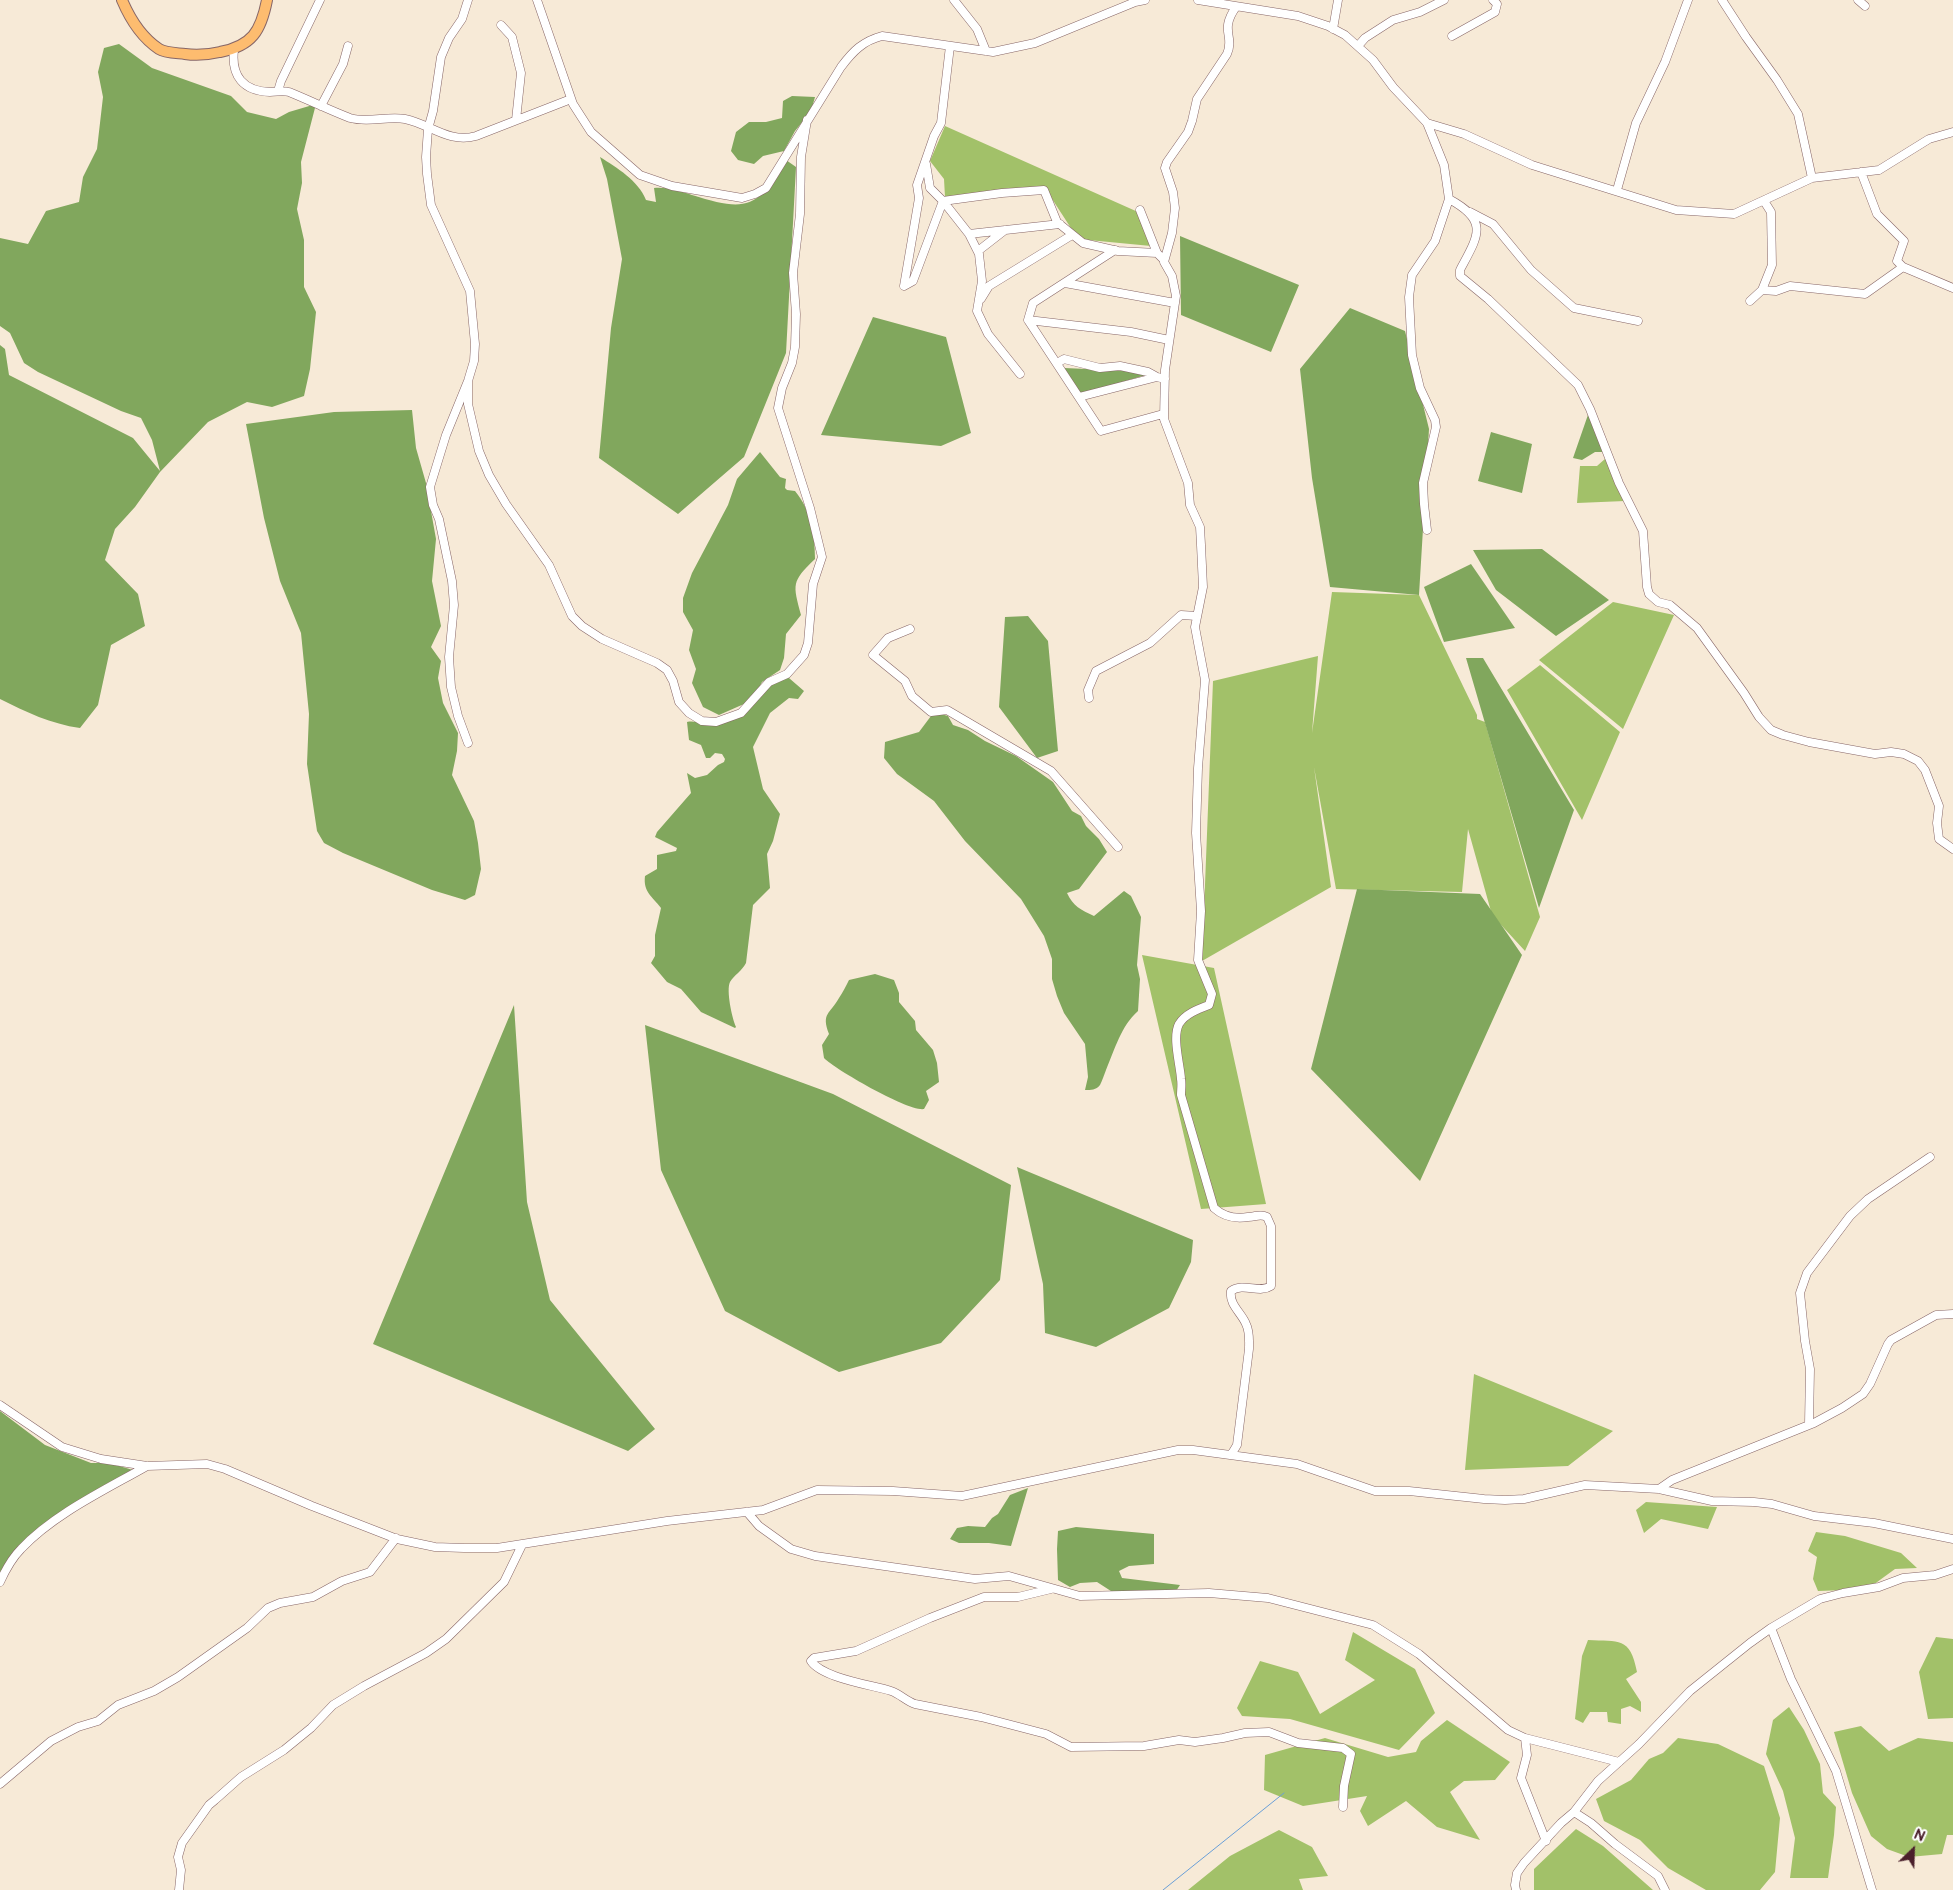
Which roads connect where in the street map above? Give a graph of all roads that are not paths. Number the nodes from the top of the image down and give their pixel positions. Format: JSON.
{"nodes":[{"id":1,"x":122,"y":0,"type":"edge"},
{"id":2,"x":267,"y":0,"type":"edge"},
{"id":3,"x":320,"y":0,"type":"edge"},
{"id":4,"x":468,"y":0,"type":"edge"},
{"id":5,"x":537,"y":0,"type":"edge"},
{"id":6,"x":954,"y":0,"type":"edge"},
{"id":7,"x":1145,"y":0,"type":"edge"},
{"id":8,"x":1198,"y":0,"type":"edge"},
{"id":9,"x":1338,"y":0,"type":"edge"},
{"id":10,"x":1444,"y":0,"type":"edge"},
{"id":11,"x":1493,"y":0,"type":"edge"},
{"id":12,"x":1688,"y":0,"type":"edge"},
{"id":13,"x":1722,"y":0,"type":"edge"},
{"id":14,"x":1858,"y":0,"type":"edge"},
{"id":15,"x":1226,"y":2,"type":"edge"},
{"id":16,"x":1865,"y":6,"type":"dead end"},
{"id":17,"x":1236,"y":7,"type":"junction"},
{"id":18,"x":502,"y":25,"type":"dead end"},
{"id":19,"x":1333,"y":29,"type":"junction"},
{"id":20,"x":1452,"y":36,"type":"dead end"},
{"id":21,"x":348,"y":46,"type":"dead end"},
{"id":22,"x":950,"y":46,"type":"junction"},
{"id":23,"x":1358,"y":46,"type":"junction"},
{"id":24,"x":234,"y":50,"type":"junction"},
{"id":25,"x":986,"y":51,"type":"junction"},
{"id":26,"x":278,"y":91,"type":"junction"},
{"id":27,"x":571,"y":99,"type":"junction"},
{"id":28,"x":321,"y":106,"type":"junction"},
{"id":29,"x":516,"y":120,"type":"junction"},
{"id":30,"x":807,"y":120,"type":"junction"},
{"id":31,"x":1427,"y":123,"type":"junction"},
{"id":32,"x":428,"y":128,"type":"junction"},
{"id":33,"x":1953,"y":132,"type":"edge"},
{"id":34,"x":926,"y":162,"type":"junction"},
{"id":35,"x":1861,"y":172,"type":"junction"},
{"id":36,"x":1812,"y":178,"type":"junction"},
{"id":37,"x":1617,"y":190,"type":"junction"},
{"id":38,"x":1449,"y":199,"type":"junction"},
{"id":39,"x":944,"y":201,"type":"junction"},
{"id":40,"x":1764,"y":201,"type":"junction"},
{"id":41,"x":1140,"y":210,"type":"dead end"},
{"id":42,"x":1468,"y":211,"type":"junction"},
{"id":43,"x":1060,"y":224,"type":"junction"},
{"id":44,"x":1005,"y":230,"type":"junction"},
{"id":45,"x":969,"y":234,"type":"junction"},
{"id":46,"x":1072,"y":235,"type":"junction"},
{"id":47,"x":1115,"y":250,"type":"junction"},
{"id":48,"x":978,"y":251,"type":"junction"},
{"id":49,"x":1157,"y":253,"type":"junction"},
{"id":50,"x":1164,"y":260,"type":"junction"},
{"id":51,"x":1903,"y":267,"type":"junction"},
{"id":52,"x":1065,"y":282,"type":"junction"},
{"id":53,"x":1953,"y":288,"type":"edge"},
{"id":54,"x":1762,"y":290,"type":"junction"},
{"id":55,"x":1750,"y":301,"type":"dead end"},
{"id":56,"x":978,"y":302,"type":"junction"},
{"id":57,"x":1175,"y":303,"type":"junction"},
{"id":58,"x":1028,"y":320,"type":"junction"},
{"id":59,"x":1638,"y":321,"type":"dead end"},
{"id":60,"x":1169,"y":340,"type":"junction"},
{"id":61,"x":1059,"y":362,"type":"dead end"},
{"id":62,"x":1020,"y":374,"type":"dead end"},
{"id":63,"x":1161,"y":378,"type":"junction"},
{"id":64,"x":468,"y":381,"type":"junction"},
{"id":65,"x":1079,"y":398,"type":"junction"},
{"id":66,"x":1163,"y":414,"type":"junction"},
{"id":67,"x":1427,"y":530,"type":"dead end"},
{"id":68,"x":1197,"y":616,"type":"junction"},
{"id":69,"x":910,"y":629,"type":"dead end"},
{"id":70,"x":1089,"y":698,"type":"dead end"},
{"id":71,"x":468,"y":743,"type":"dead end"},
{"id":72,"x":1118,"y":847,"type":"dead end"},
{"id":73,"x":1953,"y":849,"type":"edge"},
{"id":74,"x":1930,"y":1157,"type":"dead end"},
{"id":75,"x":1953,"y":1314,"type":"edge"},
{"id":76,"x":0,"y":1405,"type":"edge"},
{"id":77,"x":1810,"y":1424,"type":"junction"},
{"id":78,"x":1231,"y":1455,"type":"junction"},
{"id":79,"x":147,"y":1466,"type":"junction"},
{"id":80,"x":1659,"y":1489,"type":"junction"},
{"id":81,"x":747,"y":1512,"type":"junction"},
{"id":82,"x":396,"y":1538,"type":"junction"},
{"id":83,"x":1953,"y":1539,"type":"edge"},
{"id":84,"x":522,"y":1544,"type":"junction"},
{"id":85,"x":1953,"y":1569,"type":"edge"},
{"id":86,"x":0,"y":1582,"type":"edge"},
{"id":87,"x":1053,"y":1588,"type":"junction"},
{"id":88,"x":1771,"y":1628,"type":"junction"},
{"id":89,"x":1525,"y":1738,"type":"junction"},
{"id":90,"x":1619,"y":1762,"type":"junction"},
{"id":91,"x":0,"y":1784,"type":"edge"},
{"id":92,"x":1343,"y":1807,"type":"dead end"},
{"id":93,"x":1574,"y":1812,"type":"junction"},
{"id":94,"x":1546,"y":1841,"type":"junction"},
{"id":95,"x":179,"y":1890,"type":"edge"},
{"id":96,"x":1516,"y":1890,"type":"edge"},
{"id":97,"x":1666,"y":1890,"type":"edge"},
{"id":98,"x":1872,"y":1890,"type":"edge"}],
"edges":[{"from":1,"to":24,"type":"main road"},
{"from":2,"to":24,"type":"main road"},
{"from":3,"to":26,"type":"street"},
{"from":4,"to":32,"type":"street"},
{"from":5,"to":27,"type":"street"},
{"from":6,"to":25,"type":"street"},
{"from":7,"to":25,"type":"street"},
{"from":8,"to":15,"type":"street"},
{"from":9,"to":19,"type":"street"},
{"from":10,"to":23,"type":"street"},
{"from":11,"to":20,"type":"street"},
{"from":12,"to":37,"type":"street"},
{"from":13,"to":36,"type":"street"},
{"from":14,"to":16,"type":"street"},
{"from":15,"to":17,"type":"street"},
{"from":17,"to":19,"type":"street"},
{"from":17,"to":50,"type":"street"},
{"from":18,"to":29,"type":"street"},
{"from":19,"to":23,"type":"street"},
{"from":21,"to":28,"type":"street"},
{"from":22,"to":25,"type":"street"},
{"from":22,"to":30,"type":"street"},
{"from":22,"to":34,"type":"street"},
{"from":23,"to":31,"type":"street"},
{"from":24,"to":26,"type":"street"},
{"from":26,"to":28,"type":"street"},
{"from":27,"to":29,"type":"street"},
{"from":27,"to":30,"type":"street"},
{"from":28,"to":32,"type":"street"},
{"from":29,"to":32,"type":"street"},
{"from":30,"to":64,"type":"street"},
{"from":31,"to":37,"type":"street"},
{"from":31,"to":38,"type":"street"},
{"from":32,"to":64,"type":"street"},
{"from":33,"to":35,"type":"street"},
{"from":34,"to":39,"type":"street"},
{"from":34,"to":39,"type":"street"},
{"from":35,"to":36,"type":"street"},
{"from":35,"to":51,"type":"street"},
{"from":36,"to":40,"type":"street"},
{"from":37,"to":40,"type":"street"},
{"from":38,"to":42,"type":"street"},
{"from":38,"to":67,"type":"street"},
{"from":39,"to":43,"type":"street"},
{"from":39,"to":45,"type":"street"},
{"from":40,"to":54,"type":"street"},
{"from":41,"to":49,"type":"street"},
{"from":42,"to":59,"type":"street"},
{"from":42,"to":73,"type":"street"},
{"from":43,"to":44,"type":"street"},
{"from":43,"to":46,"type":"street"},
{"from":44,"to":45,"type":"street"},
{"from":44,"to":48,"type":"street"},
{"from":45,"to":48,"type":"street"},
{"from":46,"to":47,"type":"street"},
{"from":46,"to":56,"type":"street"},
{"from":47,"to":49,"type":"street"},
{"from":47,"to":52,"type":"street"},
{"from":48,"to":56,"type":"street"},
{"from":49,"to":50,"type":"street"},
{"from":50,"to":57,"type":"street"},
{"from":51,"to":53,"type":"street"},
{"from":51,"to":54,"type":"street"},
{"from":52,"to":57,"type":"street"},
{"from":52,"to":58,"type":"street"},
{"from":54,"to":55,"type":"street"},
{"from":56,"to":62,"type":"street"},
{"from":57,"to":60,"type":"street"},
{"from":58,"to":60,"type":"street"},
{"from":58,"to":65,"type":"street"},
{"from":60,"to":63,"type":"street"},
{"from":61,"to":63,"type":"street"},
{"from":63,"to":65,"type":"street"},
{"from":63,"to":66,"type":"street"},
{"from":64,"to":71,"type":"street"},
{"from":65,"to":66,"type":"street"},
{"from":66,"to":68,"type":"street"},
{"from":68,"to":70,"type":"street"},
{"from":68,"to":78,"type":"street"},
{"from":69,"to":72,"type":"street"},
{"from":74,"to":77,"type":"street"},
{"from":75,"to":77,"type":"street"},
{"from":76,"to":79,"type":"street"},
{"from":77,"to":80,"type":"street"},
{"from":78,"to":80,"type":"street"},
{"from":78,"to":81,"type":"street"},
{"from":79,"to":82,"type":"street"},
{"from":79,"to":86,"type":"street"},
{"from":80,"to":83,"type":"street"},
{"from":81,"to":84,"type":"street"},
{"from":81,"to":87,"type":"street"},
{"from":82,"to":84,"type":"street"},
{"from":82,"to":91,"type":"street"},
{"from":84,"to":95,"type":"street"},
{"from":85,"to":88,"type":"street"},
{"from":87,"to":89,"type":"street"},
{"from":87,"to":92,"type":"street"},
{"from":88,"to":90,"type":"street"},
{"from":88,"to":98,"type":"street"},
{"from":89,"to":90,"type":"street"},
{"from":89,"to":94,"type":"street"},
{"from":90,"to":93,"type":"street"},
{"from":93,"to":94,"type":"street"},
{"from":93,"to":97,"type":"street"},
{"from":94,"to":96,"type":"street"}]}
